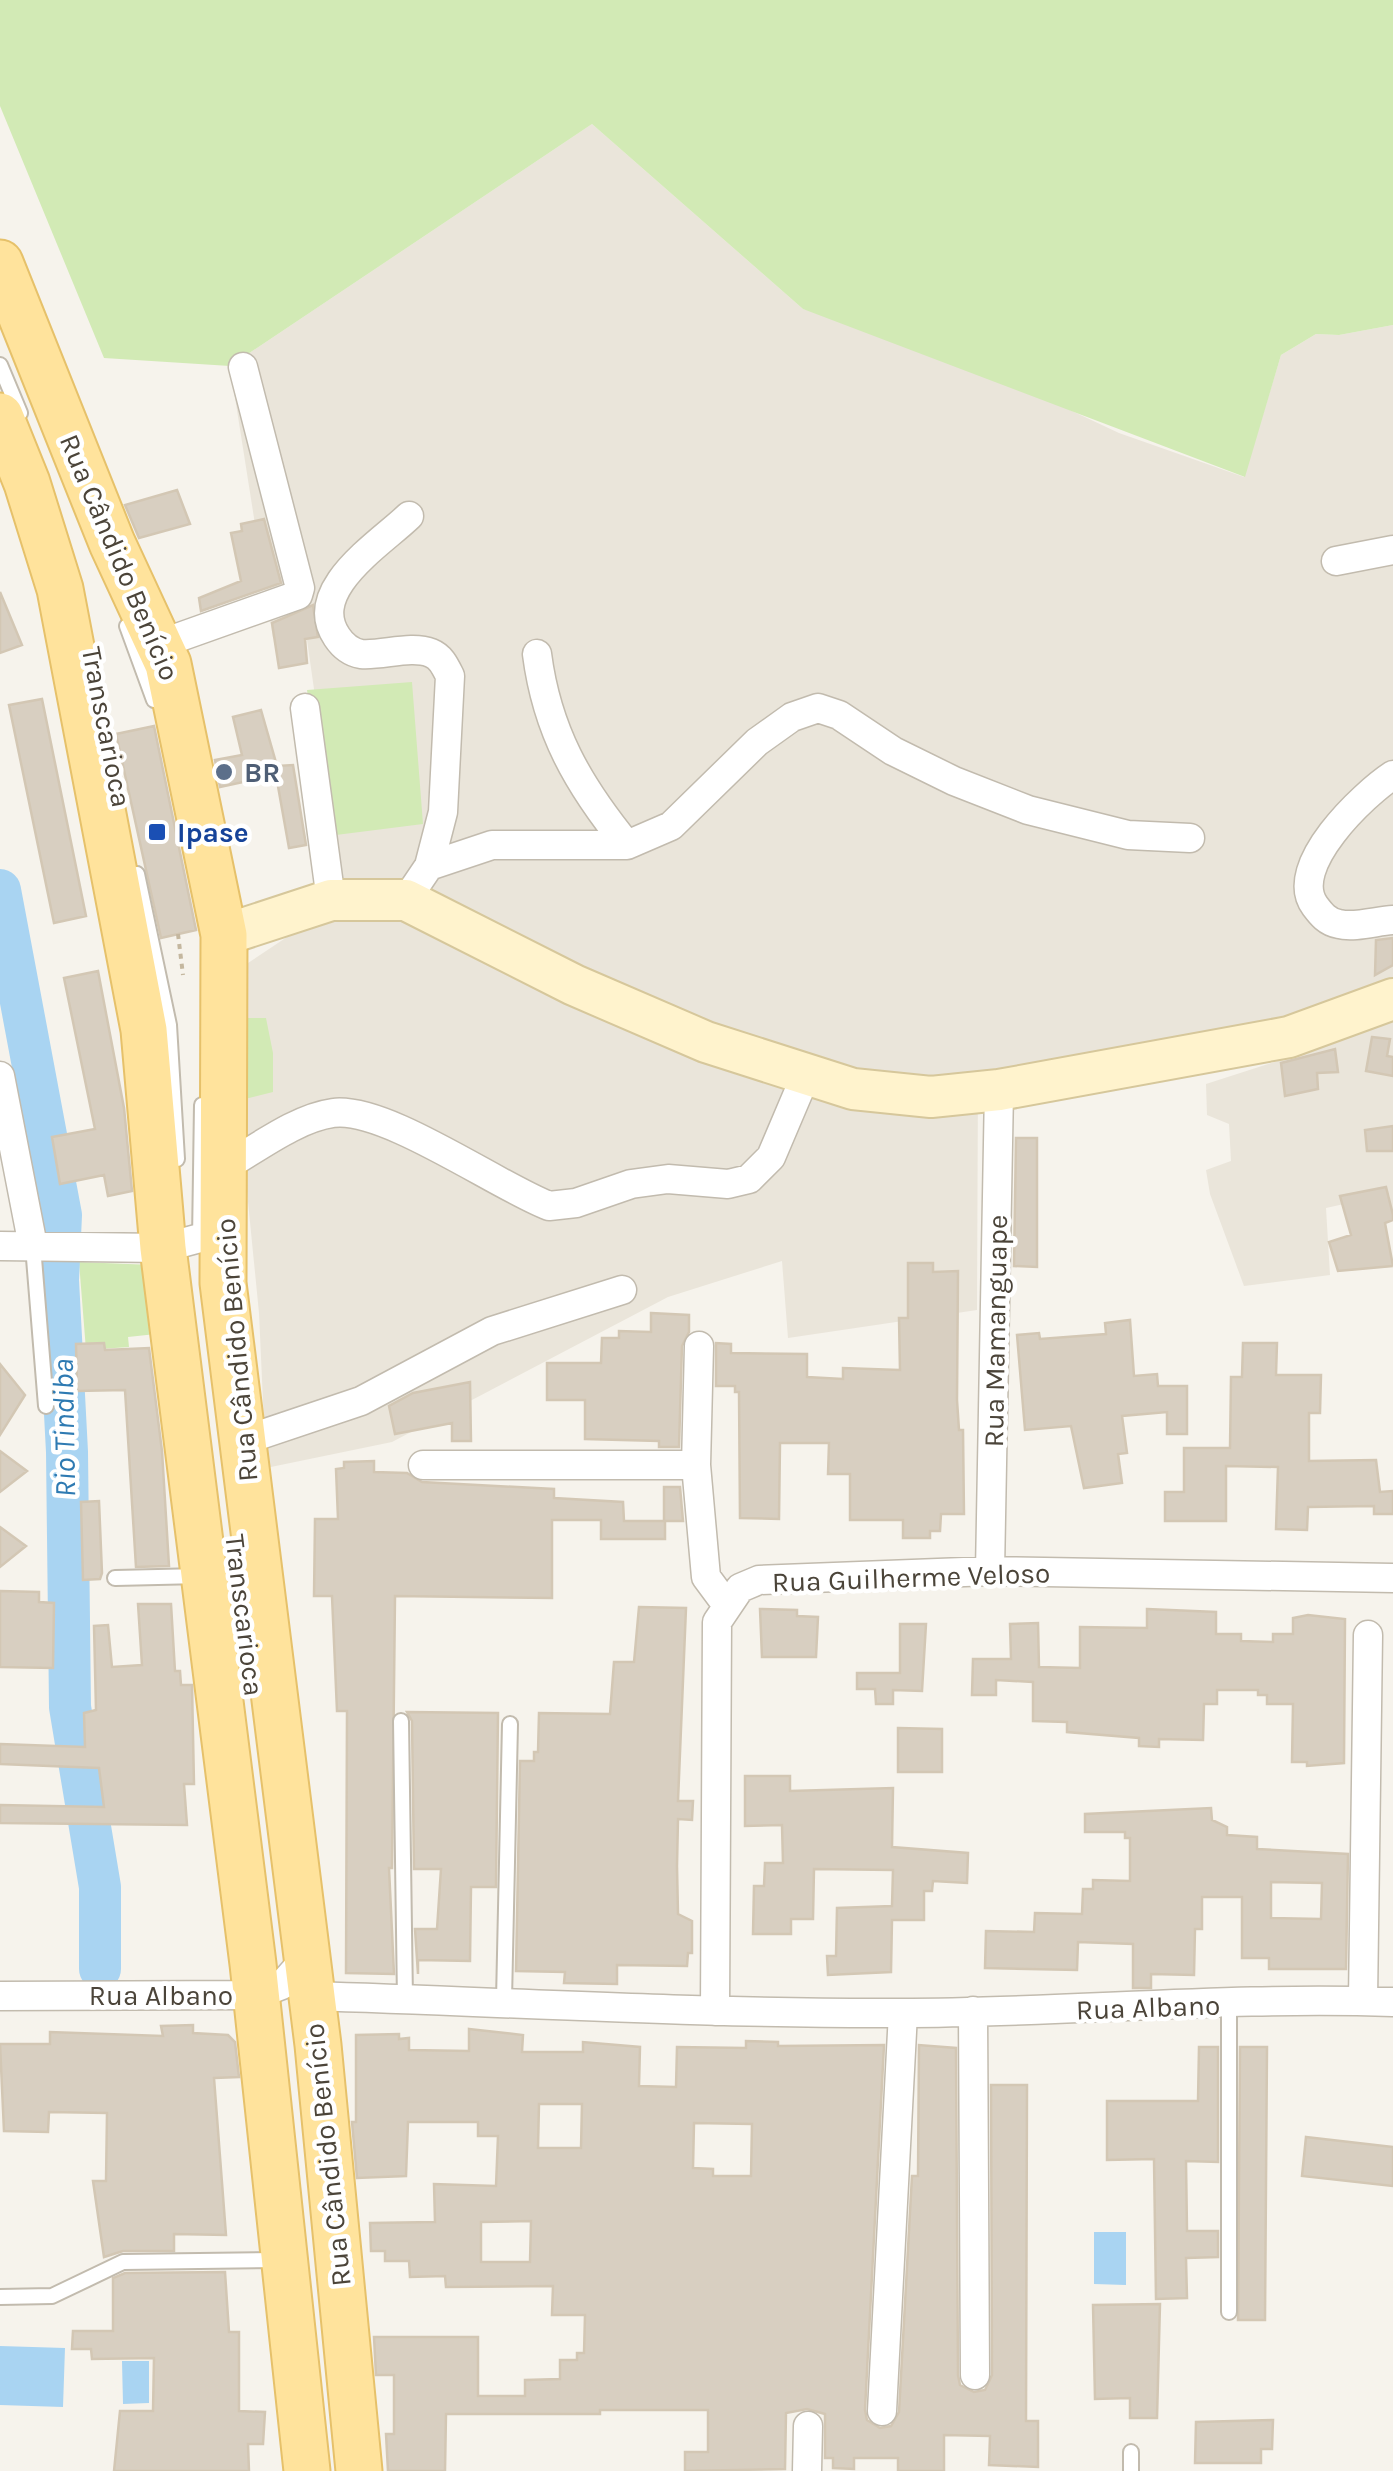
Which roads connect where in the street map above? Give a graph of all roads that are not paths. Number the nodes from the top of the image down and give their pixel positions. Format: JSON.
{"nodes":[{"id":1,"x":0,"y":263,"type":"edge"},
{"id":2,"x":0,"y":365,"type":"edge"},
{"id":3,"x":243,"y":366,"type":"dead end"},
{"id":4,"x":13,"y":422,"type":"edge"},
{"id":5,"x":409,"y":516,"type":"dead end"},
{"id":6,"x":1393,"y":550,"type":"edge"},
{"id":7,"x":1336,"y":561,"type":"dead end"},
{"id":8,"x":121,"y":612,"type":"dead end"},
{"id":9,"x":160,"y":644,"type":"junction"},
{"id":10,"x":537,"y":654,"type":"dead end"},
{"id":11,"x":305,"y":708,"type":"dead end"},
{"id":12,"x":159,"y":722,"type":"dead end"},
{"id":13,"x":1393,"y":775,"type":"edge"},
{"id":14,"x":1190,"y":838,"type":"dead end"},
{"id":15,"x":627,"y":845,"type":"junction"},
{"id":16,"x":135,"y":866,"type":"dead end"},
{"id":17,"x":429,"y":866,"type":"junction"},
{"id":18,"x":331,"y":900,"type":"junction"},
{"id":19,"x":406,"y":900,"type":"junction"},
{"id":20,"x":1393,"y":920,"type":"edge"},
{"id":21,"x":215,"y":946,"type":"junction"},
{"id":22,"x":1393,"y":999,"type":"edge"},
{"id":23,"x":207,"y":1025,"type":"dead end"},
{"id":24,"x":0,"y":1076,"type":"edge"},
{"id":25,"x":806,"y":1077,"type":"junction"},
{"id":26,"x":999,"y":1090,"type":"junction"},
{"id":27,"x":203,"y":1095,"type":"dead end"},
{"id":28,"x":8,"y":1155,"type":"edge"},
{"id":29,"x":223,"y":1168,"type":"junction"},
{"id":30,"x":178,"y":1175,"type":"dead end"},
{"id":31,"x":190,"y":1242,"type":"junction"},
{"id":32,"x":53,"y":1245,"type":"junction"},
{"id":33,"x":0,"y":1246,"type":"edge"},
{"id":34,"x":622,"y":1290,"type":"dead end"},
{"id":35,"x":190,"y":1330,"type":"dead end"},
{"id":36,"x":698,"y":1346,"type":"dead end"},
{"id":37,"x":46,"y":1406,"type":"dead end"},
{"id":38,"x":242,"y":1441,"type":"junction"},
{"id":39,"x":422,"y":1465,"type":"dead end"},
{"id":40,"x":696,"y":1465,"type":"junction"},
{"id":41,"x":990,"y":1571,"type":"junction"},
{"id":42,"x":202,"y":1576,"type":"junction"},
{"id":43,"x":115,"y":1578,"type":"dead end"},
{"id":44,"x":1393,"y":1578,"type":"edge"},
{"id":45,"x":726,"y":1604,"type":"junction"},
{"id":46,"x":1368,"y":1634,"type":"dead end"},
{"id":47,"x":233,"y":1671,"type":"dead end"},
{"id":48,"x":400,"y":1721,"type":"dead end"},
{"id":49,"x":510,"y":1724,"type":"dead end"},
{"id":50,"x":286,"y":1984,"type":"junction"},
{"id":51,"x":0,"y":1996,"type":"edge"},
{"id":52,"x":406,"y":1999,"type":"junction"},
{"id":53,"x":504,"y":2000,"type":"junction"},
{"id":54,"x":1364,"y":2001,"type":"junction"},
{"id":55,"x":1393,"y":2002,"type":"edge"},
{"id":56,"x":1229,"y":2004,"type":"junction"},
{"id":57,"x":716,"y":2011,"type":"junction"},
{"id":58,"x":973,"y":2012,"type":"junction"},
{"id":59,"x":903,"y":2013,"type":"junction"},
{"id":60,"x":312,"y":2165,"type":"dead end"},
{"id":61,"x":284,"y":2260,"type":"junction"},
{"id":62,"x":0,"y":2298,"type":"edge"},
{"id":63,"x":1229,"y":2312,"type":"dead end"},
{"id":64,"x":976,"y":2375,"type":"dead end"},
{"id":65,"x":882,"y":2411,"type":"dead end"},
{"id":66,"x":808,"y":2426,"type":"dead end"},
{"id":67,"x":1131,"y":2452,"type":"dead end"},
{"id":68,"x":306,"y":2471,"type":"edge"},
{"id":69,"x":344,"y":2471,"type":"edge"},
{"id":70,"x":359,"y":2471,"type":"edge"},
{"id":71,"x":807,"y":2471,"type":"edge"},
{"id":72,"x":1131,"y":2471,"type":"edge"}],
"edges":[{"from":1,"to":9,"type":"main road","name":"Rua Cândido Benício"},
{"from":2,"to":4,"type":"lane"},
{"from":3,"to":9,"type":"street"},
{"from":4,"to":31,"type":"main road","name":"Rua Cândido Benício"},
{"from":5,"to":17,"type":"street"},
{"from":6,"to":7,"type":"street"},
{"from":8,"to":12,"type":"lane","name":"Transcarioca"},
{"from":9,"to":21,"type":"main road","name":"Rua Cândido Benício"},
{"from":10,"to":15,"type":"street"},
{"from":11,"to":18,"type":"street"},
{"from":13,"to":20,"type":"street"},
{"from":14,"to":15,"type":"street"},
{"from":15,"to":17,"type":"street"},
{"from":16,"to":30,"type":"lane"},
{"from":17,"to":19,"type":"street"},
{"from":18,"to":19,"type":"street"},
{"from":18,"to":21,"type":"street"},
{"from":19,"to":25,"type":"street"},
{"from":21,"to":23,"type":"lane"},
{"from":21,"to":29,"type":"main road","name":"Rua Cândido Benício"},
{"from":22,"to":26,"type":"street"},
{"from":24,"to":28,"type":"street"},
{"from":25,"to":26,"type":"street"},
{"from":25,"to":29,"type":"street"},
{"from":26,"to":41,"type":"street","name":"Rua Mamanguape"},
{"from":27,"to":31,"type":"lane"},
{"from":28,"to":32,"type":"street"},
{"from":29,"to":31,"type":"main road","name":"Rua Cândido Benício"},
{"from":31,"to":32,"type":"street"},
{"from":31,"to":38,"type":"main road","name":"Rua Cândido Benício"},
{"from":31,"to":42,"type":"main road","name":"Rua Cândido Benício"},
{"from":32,"to":33,"type":"street"},
{"from":32,"to":37,"type":"lane"},
{"from":34,"to":38,"type":"street"},
{"from":35,"to":47,"type":"lane","name":"Transcarioca"},
{"from":36,"to":40,"type":"street"},
{"from":38,"to":50,"type":"main road","name":"Rua Cândido Benício"},
{"from":39,"to":40,"type":"street"},
{"from":40,"to":45,"type":"street"},
{"from":41,"to":44,"type":"street","name":"Rua Guilherme Veloso"},
{"from":41,"to":45,"type":"street","name":"Rua Guilherme Veloso"},
{"from":42,"to":43,"type":"lane"},
{"from":42,"to":50,"type":"main road","name":"Rua Cândido Benício"},
{"from":45,"to":57,"type":"street"},
{"from":46,"to":54,"type":"street"},
{"from":48,"to":52,"type":"lane"},
{"from":49,"to":53,"type":"lane"},
{"from":50,"to":51,"type":"street","name":"Rua Albano"},
{"from":50,"to":52,"type":"street","name":"Rua Albano"},
{"from":50,"to":61,"type":"main road","name":"Rua Cândido Benício"},
{"from":50,"to":70,"type":"main road","name":"Rua Cândido Benício"},
{"from":52,"to":53,"type":"street","name":"Rua Albano"},
{"from":53,"to":57,"type":"street","name":"Rua Albano"},
{"from":54,"to":55,"type":"street","name":"Rua Albano"},
{"from":54,"to":56,"type":"street","name":"Rua Albano"},
{"from":56,"to":58,"type":"street","name":"Rua Albano"},
{"from":56,"to":63,"type":"lane"},
{"from":57,"to":59,"type":"street","name":"Rua Albano"},
{"from":58,"to":59,"type":"street","name":"Rua Albano"},
{"from":58,"to":64,"type":"street"},
{"from":59,"to":65,"type":"street"},
{"from":60,"to":69,"type":"lane"},
{"from":61,"to":62,"type":"lane"},
{"from":61,"to":68,"type":"main road","name":"Rua Cândido Benício"},
{"from":66,"to":71,"type":"street"},
{"from":67,"to":72,"type":"lane"}]}
